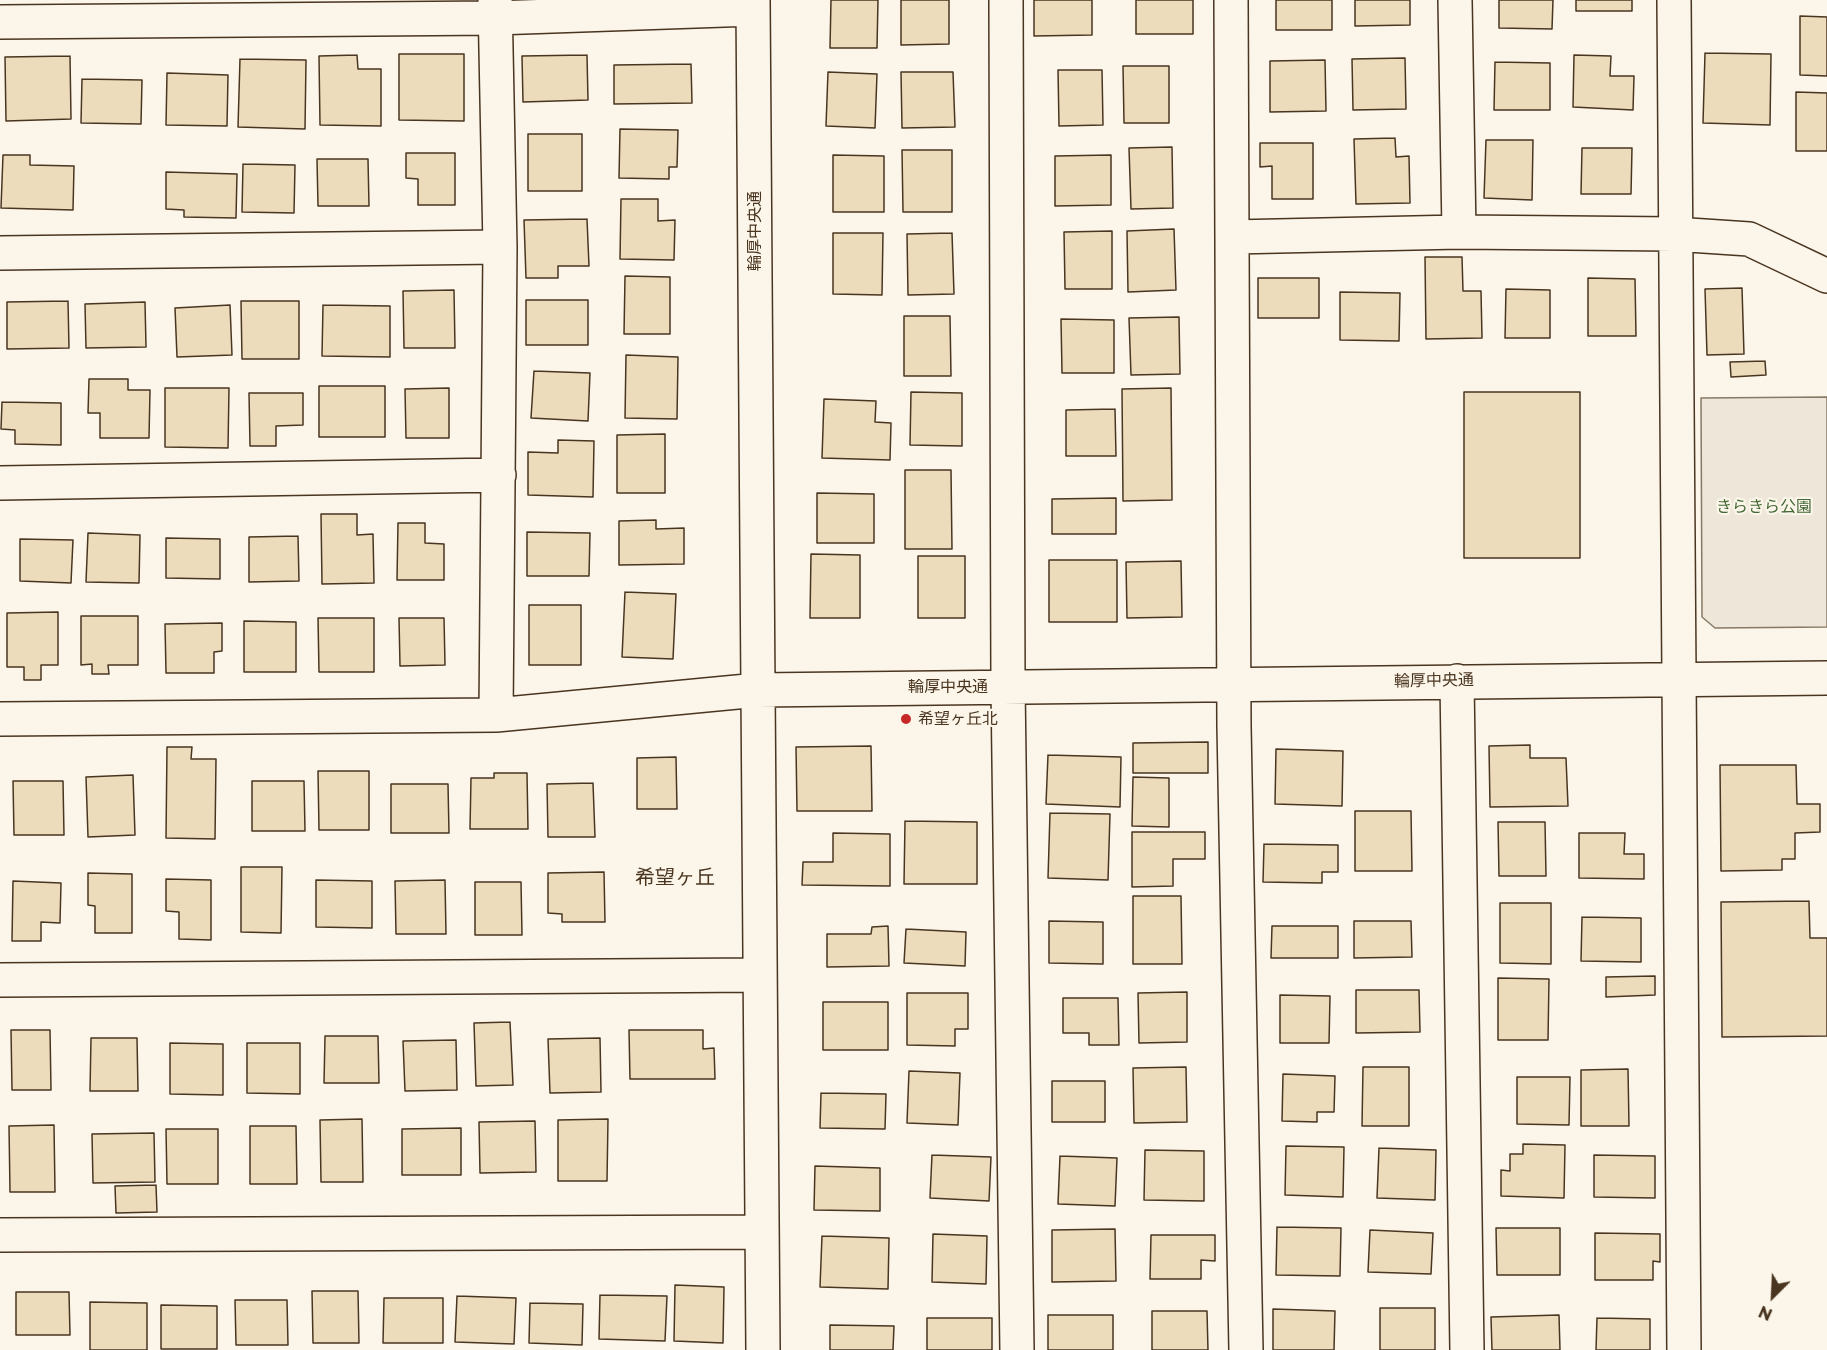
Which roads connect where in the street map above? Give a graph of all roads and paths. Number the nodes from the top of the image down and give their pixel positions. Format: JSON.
{"nodes":[{"id":1,"x":1006,"y":0,"type":"edge"},
{"id":2,"x":1231,"y":0,"type":"edge"},
{"id":3,"x":1455,"y":0,"type":"edge"},
{"id":4,"x":1674,"y":0,"type":"edge"},
{"id":5,"x":753,"y":4,"type":"edge"},
{"id":6,"x":495,"y":9,"type":"edge"},
{"id":7,"x":0,"y":22,"type":"edge"},
{"id":8,"x":1460,"y":232,"type":"junction"},
{"id":9,"x":1674,"y":234,"type":"junction"},
{"id":10,"x":1233,"y":237,"type":"junction"},
{"id":11,"x":500,"y":247,"type":"junction"},
{"id":12,"x":0,"y":253,"type":"edge"},
{"id":13,"x":1827,"y":276,"type":"edge"},
{"id":14,"x":499,"y":475,"type":"junction"},
{"id":15,"x":0,"y":483,"type":"edge"},
{"id":16,"x":1827,"y":678,"type":"edge"},
{"id":17,"x":1681,"y":679,"type":"junction"},
{"id":18,"x":1457,"y":681,"type":"junction"},
{"id":19,"x":1236,"y":683,"type":"junction"},
{"id":20,"x":1008,"y":686,"type":"junction"},
{"id":21,"x":758,"y":690,"type":"junction"},
{"id":22,"x":496,"y":715,"type":"junction"},
{"id":23,"x":0,"y":719,"type":"edge"},
{"id":24,"x":760,"y":975,"type":"junction"},
{"id":25,"x":0,"y":980,"type":"edge"},
{"id":26,"x":762,"y":1232,"type":"junction"},
{"id":27,"x":0,"y":1235,"type":"edge"},
{"id":28,"x":763,"y":1350,"type":"edge"},
{"id":29,"x":1017,"y":1350,"type":"edge"},
{"id":30,"x":1246,"y":1350,"type":"edge"},
{"id":31,"x":1467,"y":1350,"type":"edge"},
{"id":32,"x":1684,"y":1350,"type":"edge"}],
"edges":[{"from":1,"to":20,"type":"street"},
{"from":2,"to":10,"type":"street"},
{"from":3,"to":8,"type":"street"},
{"from":4,"to":9,"type":"street"},
{"from":5,"to":6,"type":"street"},
{"from":5,"to":21,"type":"street","name":"輪厚中央通"},
{"from":6,"to":7,"type":"street"},
{"from":6,"to":11,"type":"street"},
{"from":8,"to":9,"type":"street"},
{"from":8,"to":10,"type":"street"},
{"from":9,"to":13,"type":"street"},
{"from":9,"to":17,"type":"street"},
{"from":10,"to":19,"type":"street"},
{"from":11,"to":12,"type":"street"},
{"from":11,"to":14,"type":"street"},
{"from":14,"to":15,"type":"street"},
{"from":14,"to":22,"type":"street"},
{"from":16,"to":17,"type":"street","name":"輪厚中央通"},
{"from":17,"to":18,"type":"street","name":"輪厚中央通"},
{"from":17,"to":32,"type":"street"},
{"from":18,"to":19,"type":"street","name":"輪厚中央通"},
{"from":18,"to":31,"type":"street"},
{"from":19,"to":20,"type":"street","name":"輪厚中央通"},
{"from":19,"to":30,"type":"street"},
{"from":20,"to":21,"type":"street","name":"輪厚中央通"},
{"from":20,"to":29,"type":"street"},
{"from":21,"to":22,"type":"street"},
{"from":21,"to":24,"type":"street"},
{"from":22,"to":23,"type":"street"},
{"from":24,"to":25,"type":"street"},
{"from":24,"to":26,"type":"street"},
{"from":26,"to":27,"type":"street"},
{"from":26,"to":28,"type":"street"}]}
